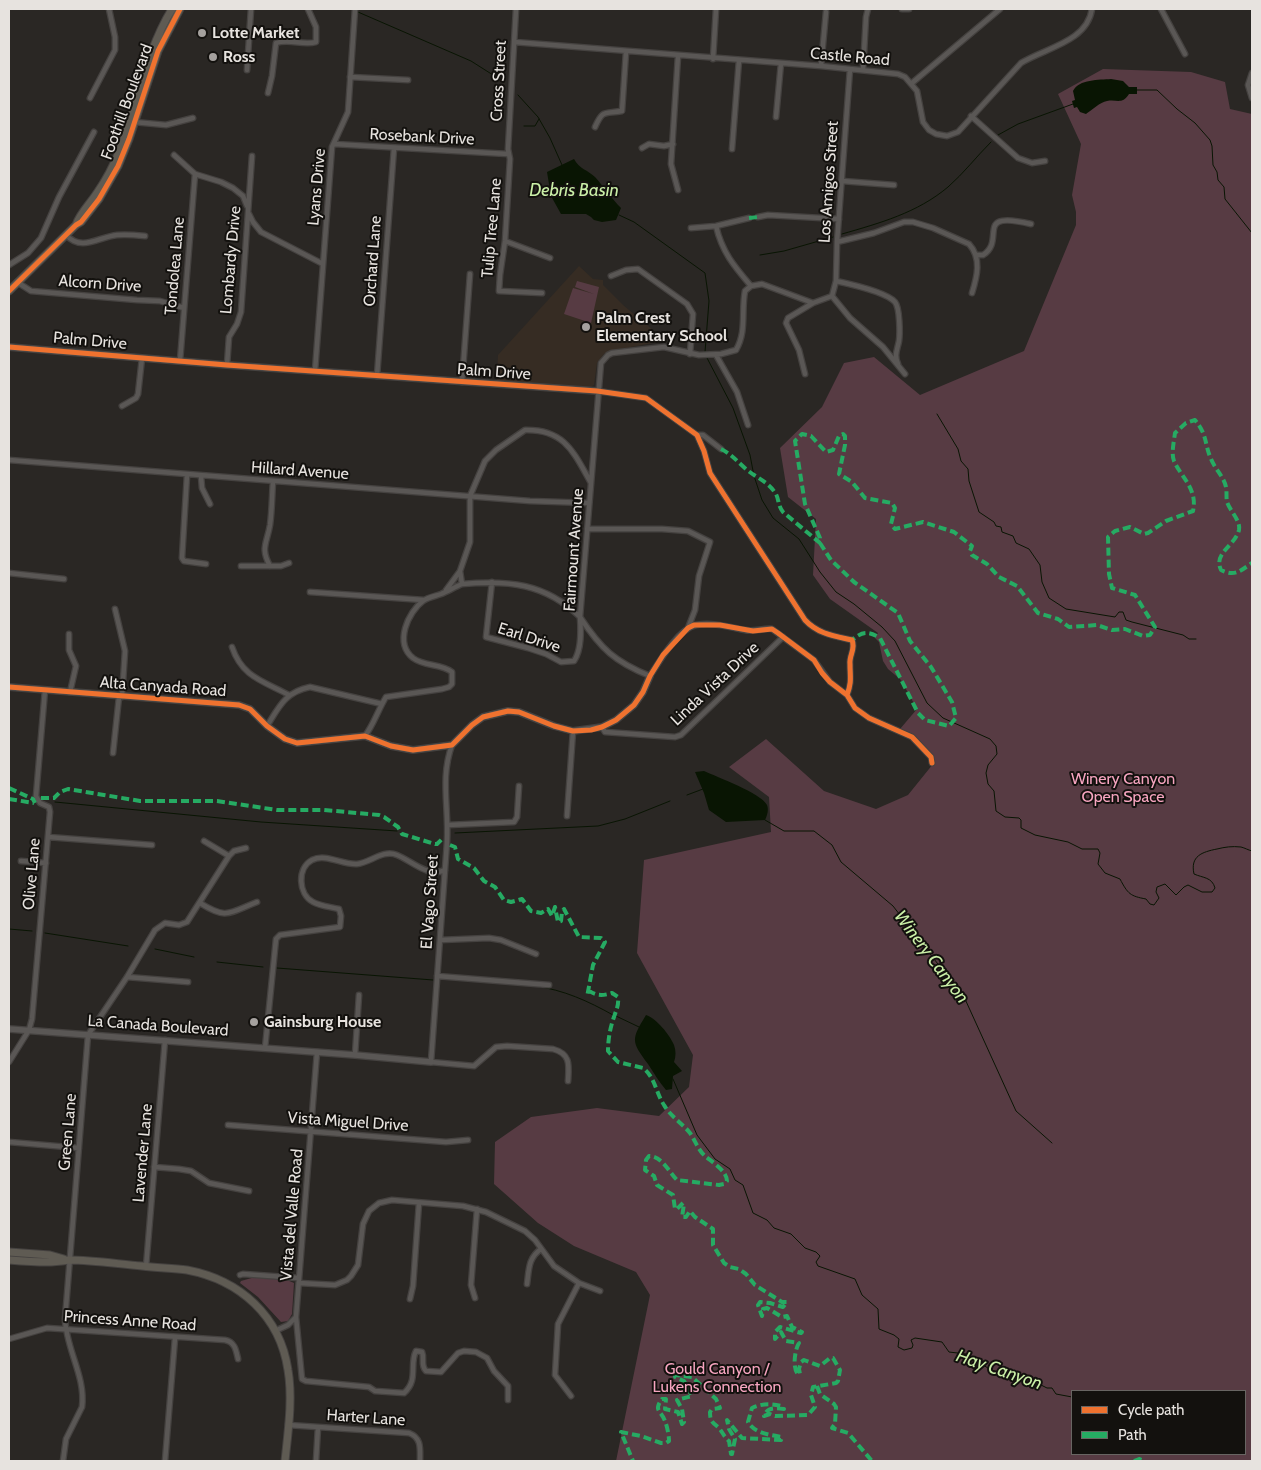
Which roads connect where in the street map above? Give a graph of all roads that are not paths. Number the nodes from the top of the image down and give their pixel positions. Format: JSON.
{"nodes":[{"id":1,"x":109,"y":9,"type":"edge"},
{"id":2,"x":172,"y":9,"type":"edge"},
{"id":3,"x":180,"y":9,"type":"edge"},
{"id":4,"x":251,"y":9,"type":"edge"},
{"id":5,"x":308,"y":9,"type":"edge"},
{"id":6,"x":355,"y":9,"type":"edge"},
{"id":7,"x":516,"y":9,"type":"edge"},
{"id":8,"x":716,"y":9,"type":"edge"},
{"id":9,"x":868,"y":9,"type":"edge"},
{"id":10,"x":902,"y":9,"type":"edge"},
{"id":11,"x":909,"y":9,"type":"edge"},
{"id":12,"x":1000,"y":9,"type":"edge"},
{"id":13,"x":1092,"y":9,"type":"edge"},
{"id":14,"x":1161,"y":9,"type":"edge"},
{"id":15,"x":826,"y":12,"type":"dead end"},
{"id":16,"x":514,"y":42,"type":"junction"},
{"id":17,"x":626,"y":52,"type":"junction"},
{"id":18,"x":1185,"y":54,"type":"dead end"},
{"id":19,"x":678,"y":56,"type":"junction"},
{"id":20,"x":713,"y":58,"type":"junction"},
{"id":21,"x":739,"y":60,"type":"junction"},
{"id":22,"x":781,"y":63,"type":"junction"},
{"id":23,"x":821,"y":66,"type":"junction"},
{"id":24,"x":850,"y":69,"type":"junction"},
{"id":25,"x":247,"y":70,"type":"dead end"},
{"id":26,"x":862,"y":70,"type":"junction"},
{"id":27,"x":1252,"y":73,"type":"edge"},
{"id":28,"x":350,"y":77,"type":"junction"},
{"id":29,"x":408,"y":80,"type":"dead end"},
{"id":30,"x":144,"y":83,"type":"junction"},
{"id":31,"x":912,"y":83,"type":"junction"},
{"id":32,"x":268,"y":93,"type":"dead end"},
{"id":33,"x":90,"y":98,"type":"dead end"},
{"id":34,"x":1252,"y":98,"type":"edge"},
{"id":35,"x":970,"y":116,"type":"junction"},
{"id":36,"x":776,"y":117,"type":"dead end"},
{"id":37,"x":193,"y":118,"type":"dead end"},
{"id":38,"x":132,"y":122,"type":"junction"},
{"id":39,"x":595,"y":127,"type":"dead end"},
{"id":40,"x":94,"y":132,"type":"dead end"},
{"id":41,"x":334,"y":144,"type":"junction"},
{"id":42,"x":673,"y":144,"type":"junction"},
{"id":43,"x":394,"y":148,"type":"junction"},
{"id":44,"x":642,"y":148,"type":"dead end"},
{"id":45,"x":732,"y":149,"type":"dead end"},
{"id":46,"x":508,"y":154,"type":"junction"},
{"id":47,"x":174,"y":155,"type":"dead end"},
{"id":48,"x":252,"y":156,"type":"dead end"},
{"id":49,"x":1045,"y":161,"type":"dead end"},
{"id":50,"x":195,"y":174,"type":"junction"},
{"id":51,"x":842,"y":181,"type":"junction"},
{"id":52,"x":894,"y":185,"type":"dead end"},
{"id":53,"x":678,"y":190,"type":"dead end"},
{"id":54,"x":249,"y":212,"type":"junction"},
{"id":55,"x":758,"y":217,"type":"dead end"},
{"id":56,"x":749,"y":218,"type":"dead end"},
{"id":57,"x":839,"y":219,"type":"junction"},
{"id":58,"x":1031,"y":224,"type":"dead end"},
{"id":59,"x":716,"y":226,"type":"junction"},
{"id":60,"x":691,"y":228,"type":"dead end"},
{"id":61,"x":66,"y":235,"type":"junction"},
{"id":62,"x":145,"y":236,"type":"dead end"},
{"id":63,"x":505,"y":241,"type":"junction"},
{"id":64,"x":837,"y":242,"type":"junction"},
{"id":65,"x":977,"y":255,"type":"junction"},
{"id":66,"x":550,"y":258,"type":"dead end"},
{"id":67,"x":323,"y":264,"type":"junction"},
{"id":68,"x":9,"y":265,"type":"edge"},
{"id":69,"x":470,"y":274,"type":"dead end"},
{"id":70,"x":611,"y":276,"type":"dead end"},
{"id":71,"x":836,"y":281,"type":"junction"},
{"id":72,"x":12,"y":286,"type":"edge"},
{"id":73,"x":751,"y":286,"type":"junction"},
{"id":74,"x":542,"y":293,"type":"dead end"},
{"id":75,"x":972,"y":294,"type":"dead end"},
{"id":76,"x":832,"y":296,"type":"junction"},
{"id":77,"x":813,"y":303,"type":"junction"},
{"id":78,"x":184,"y":308,"type":"junction"},
{"id":79,"x":9,"y":347,"type":"edge"},
{"id":80,"x":690,"y":354,"type":"junction"},
{"id":81,"x":714,"y":355,"type":"junction"},
{"id":82,"x":142,"y":358,"type":"junction"},
{"id":83,"x":180,"y":361,"type":"junction"},
{"id":84,"x":898,"y":364,"type":"junction"},
{"id":85,"x":226,"y":365,"type":"junction"},
{"id":86,"x":315,"y":371,"type":"junction"},
{"id":87,"x":805,"y":374,"type":"dead end"},
{"id":88,"x":905,"y":374,"type":"dead end"},
{"id":89,"x":377,"y":376,"type":"junction"},
{"id":90,"x":462,"y":382,"type":"junction"},
{"id":91,"x":597,"y":391,"type":"junction"},
{"id":92,"x":122,"y":406,"type":"dead end"},
{"id":93,"x":748,"y":425,"type":"dead end"},
{"id":94,"x":697,"y":435,"type":"junction"},
{"id":95,"x":721,"y":449,"type":"dead end"},
{"id":96,"x":9,"y":460,"type":"edge"},
{"id":97,"x":187,"y":474,"type":"junction"},
{"id":98,"x":201,"y":476,"type":"junction"},
{"id":99,"x":272,"y":481,"type":"junction"},
{"id":100,"x":591,"y":483,"type":"junction"},
{"id":101,"x":470,"y":496,"type":"junction"},
{"id":102,"x":589,"y":503,"type":"junction"},
{"id":103,"x":210,"y":504,"type":"dead end"},
{"id":104,"x":587,"y":529,"type":"junction"},
{"id":105,"x":289,"y":563,"type":"dead end"},
{"id":106,"x":206,"y":564,"type":"dead end"},
{"id":107,"x":241,"y":566,"type":"dead end"},
{"id":108,"x":270,"y":566,"type":"junction"},
{"id":109,"x":460,"y":571,"type":"junction"},
{"id":110,"x":9,"y":573,"type":"edge"},
{"id":111,"x":64,"y":578,"type":"dead end"},
{"id":112,"x":492,"y":582,"type":"junction"},
{"id":113,"x":462,"y":584,"type":"junction"},
{"id":114,"x":310,"y":592,"type":"dead end"},
{"id":115,"x":444,"y":593,"type":"junction"},
{"id":116,"x":424,"y":600,"type":"junction"},
{"id":117,"x":115,"y":609,"type":"dead end"},
{"id":118,"x":580,"y":617,"type":"junction"},
{"id":119,"x":688,"y":628,"type":"junction"},
{"id":120,"x":69,"y":634,"type":"dead end"},
{"id":121,"x":784,"y":637,"type":"junction"},
{"id":122,"x":232,"y":647,"type":"dead end"},
{"id":123,"x":650,"y":676,"type":"junction"},
{"id":124,"x":9,"y":687,"type":"edge"},
{"id":125,"x":45,"y":690,"type":"junction"},
{"id":126,"x":70,"y":692,"type":"junction"},
{"id":127,"x":289,"y":695,"type":"junction"},
{"id":128,"x":847,"y":695,"type":"junction"},
{"id":129,"x":120,"y":697,"type":"junction"},
{"id":130,"x":382,"y":704,"type":"junction"},
{"id":131,"x":267,"y":726,"type":"junction"},
{"id":132,"x":602,"y":727,"type":"junction"},
{"id":133,"x":573,"y":731,"type":"junction"},
{"id":134,"x":365,"y":736,"type":"junction"},
{"id":135,"x":452,"y":745,"type":"junction"},
{"id":136,"x":113,"y":753,"type":"dead end"},
{"id":137,"x":932,"y":763,"type":"dead end"},
{"id":138,"x":519,"y":786,"type":"dead end"},
{"id":139,"x":567,"y":816,"type":"dead end"},
{"id":140,"x":448,"y":825,"type":"junction"},
{"id":141,"x":48,"y":837,"type":"junction"},
{"id":142,"x":204,"y":841,"type":"dead end"},
{"id":143,"x":152,"y":845,"type":"dead end"},
{"id":144,"x":246,"y":848,"type":"dead end"},
{"id":145,"x":229,"y":856,"type":"junction"},
{"id":146,"x":21,"y":861,"type":"dead end"},
{"id":147,"x":46,"y":863,"type":"junction"},
{"id":148,"x":445,"y":870,"type":"junction"},
{"id":149,"x":257,"y":902,"type":"dead end"},
{"id":150,"x":200,"y":903,"type":"junction"},
{"id":151,"x":440,"y":940,"type":"junction"},
{"id":152,"x":536,"y":954,"type":"dead end"},
{"id":153,"x":438,"y":976,"type":"junction"},
{"id":154,"x":127,"y":977,"type":"junction"},
{"id":155,"x":188,"y":982,"type":"dead end"},
{"id":156,"x":549,"y":985,"type":"dead end"},
{"id":157,"x":359,"y":995,"type":"dead end"},
{"id":158,"x":9,"y":1029,"type":"edge"},
{"id":159,"x":29,"y":1030,"type":"junction"},
{"id":160,"x":88,"y":1035,"type":"junction"},
{"id":161,"x":165,"y":1040,"type":"junction"},
{"id":162,"x":265,"y":1048,"type":"junction"},
{"id":163,"x":317,"y":1052,"type":"junction"},
{"id":164,"x":355,"y":1055,"type":"junction"},
{"id":165,"x":9,"y":1062,"type":"edge"},
{"id":166,"x":431,"y":1062,"type":"junction"},
{"id":167,"x":568,"y":1081,"type":"dead end"},
{"id":168,"x":228,"y":1125,"type":"dead end"},
{"id":169,"x":311,"y":1132,"type":"junction"},
{"id":170,"x":468,"y":1140,"type":"dead end"},
{"id":171,"x":9,"y":1142,"type":"edge"},
{"id":172,"x":79,"y":1148,"type":"junction"},
{"id":173,"x":154,"y":1167,"type":"junction"},
{"id":174,"x":250,"y":1190,"type":"dead end"},
{"id":175,"x":419,"y":1203,"type":"junction"},
{"id":176,"x":477,"y":1209,"type":"junction"},
{"id":177,"x":541,"y":1249,"type":"junction"},
{"id":178,"x":9,"y":1252,"type":"edge"},
{"id":179,"x":9,"y":1260,"type":"edge"},
{"id":180,"x":69,"y":1260,"type":"junction"},
{"id":181,"x":146,"y":1267,"type":"junction"},
{"id":182,"x":240,"y":1275,"type":"dead end"},
{"id":183,"x":299,"y":1281,"type":"junction"},
{"id":184,"x":579,"y":1283,"type":"junction"},
{"id":185,"x":527,"y":1284,"type":"dead end"},
{"id":186,"x":600,"y":1291,"type":"dead end"},
{"id":187,"x":410,"y":1298,"type":"dead end"},
{"id":188,"x":475,"y":1298,"type":"dead end"},
{"id":189,"x":296,"y":1317,"type":"junction"},
{"id":190,"x":65,"y":1329,"type":"junction"},
{"id":191,"x":275,"y":1331,"type":"junction"},
{"id":192,"x":175,"y":1338,"type":"junction"},
{"id":193,"x":9,"y":1339,"type":"edge"},
{"id":194,"x":238,"y":1359,"type":"dead end"},
{"id":195,"x":571,"y":1396,"type":"dead end"},
{"id":196,"x":508,"y":1400,"type":"dead end"},
{"id":197,"x":288,"y":1425,"type":"junction"},
{"id":198,"x":318,"y":1427,"type":"junction"},
{"id":199,"x":63,"y":1461,"type":"edge"},
{"id":200,"x":165,"y":1461,"type":"edge"},
{"id":201,"x":285,"y":1461,"type":"edge"},
{"id":202,"x":316,"y":1461,"type":"edge"},
{"id":203,"x":420,"y":1461,"type":"edge"}],
"edges":[{"from":1,"to":33,"type":"street"},
{"from":2,"to":30,"type":"main road","name":"Foothill Boulevard"},
{"from":3,"to":30,"type":"main road","name":"Foothill Boulevard"},
{"from":4,"to":25,"type":"street"},
{"from":5,"to":32,"type":"street"},
{"from":6,"to":28,"type":"street","name":"Lyans Drive"},
{"from":7,"to":16,"type":"street","name":"Cross Street"},
{"from":8,"to":20,"type":"street"},
{"from":9,"to":26,"type":"street"},
{"from":10,"to":11,"type":"street"},
{"from":12,"to":31,"type":"street"},
{"from":13,"to":35,"type":"street"},
{"from":14,"to":18,"type":"street"},
{"from":15,"to":23,"type":"street"},
{"from":16,"to":17,"type":"street","name":"Castle Road"},
{"from":16,"to":46,"type":"street","name":"Cross Street"},
{"from":17,"to":19,"type":"street","name":"Castle Road"},
{"from":17,"to":39,"type":"street"},
{"from":19,"to":20,"type":"street","name":"Castle Road"},
{"from":19,"to":42,"type":"street"},
{"from":20,"to":21,"type":"street","name":"Castle Road"},
{"from":21,"to":22,"type":"street","name":"Castle Road"},
{"from":21,"to":45,"type":"street"},
{"from":22,"to":23,"type":"street","name":"Castle Road"},
{"from":22,"to":36,"type":"street"},
{"from":23,"to":24,"type":"street","name":"Castle Road"},
{"from":24,"to":26,"type":"street","name":"Castle Road"},
{"from":24,"to":51,"type":"street","name":"Los Amigos Street"},
{"from":26,"to":31,"type":"street","name":"Castle Road"},
{"from":27,"to":34,"type":"street"},
{"from":28,"to":29,"type":"street"},
{"from":28,"to":41,"type":"street","name":"Lyans Drive"},
{"from":30,"to":38,"type":"main road","name":"Foothill Boulevard"},
{"from":31,"to":35,"type":"street"},
{"from":35,"to":49,"type":"street"},
{"from":37,"to":38,"type":"street"},
{"from":38,"to":61,"type":"main road","name":"Foothill Boulevard"},
{"from":40,"to":68,"type":"street"},
{"from":41,"to":43,"type":"street","name":"Rosebank Drive"},
{"from":41,"to":67,"type":"street","name":"Lyans Drive"},
{"from":42,"to":44,"type":"street"},
{"from":42,"to":53,"type":"street"},
{"from":43,"to":46,"type":"street","name":"Rosebank Drive"},
{"from":43,"to":89,"type":"street","name":"Orchard Lane"},
{"from":46,"to":63,"type":"street","name":"Tulip Tree Lane"},
{"from":47,"to":50,"type":"street"},
{"from":48,"to":54,"type":"street","name":"Lombardy Drive"},
{"from":50,"to":54,"type":"street"},
{"from":50,"to":78,"type":"street","name":"Tondolea Lane"},
{"from":51,"to":52,"type":"street"},
{"from":51,"to":57,"type":"street","name":"Los Amigos Street"},
{"from":54,"to":67,"type":"street"},
{"from":54,"to":85,"type":"street","name":"Lombardy Drive"},
{"from":55,"to":57,"type":"street"},
{"from":56,"to":59,"type":"street"},
{"from":57,"to":64,"type":"street","name":"Los Amigos Street"},
{"from":58,"to":65,"type":"street"},
{"from":59,"to":60,"type":"street"},
{"from":59,"to":73,"type":"street"},
{"from":61,"to":62,"type":"street"},
{"from":61,"to":72,"type":"main road","name":"Foothill Boulevard"},
{"from":63,"to":66,"type":"street"},
{"from":63,"to":74,"type":"street","name":"Tulip Tree Lane"},
{"from":64,"to":65,"type":"street"},
{"from":64,"to":71,"type":"street","name":"Los Amigos Street"},
{"from":65,"to":75,"type":"street"},
{"from":67,"to":86,"type":"street","name":"Lyans Drive"},
{"from":69,"to":90,"type":"street"},
{"from":70,"to":80,"type":"street"},
{"from":71,"to":76,"type":"street","name":"Los Amigos Street"},
{"from":71,"to":84,"type":"street"},
{"from":72,"to":78,"type":"street","name":"Alcorn Drive"},
{"from":73,"to":77,"type":"street"},
{"from":73,"to":81,"type":"street","name":"Fairmount Avenue"},
{"from":76,"to":77,"type":"street"},
{"from":76,"to":84,"type":"street"},
{"from":77,"to":87,"type":"street"},
{"from":78,"to":83,"type":"street","name":"Tondolea Lane"},
{"from":79,"to":82,"type":"street","name":"Palm Drive"},
{"from":80,"to":81,"type":"street","name":"Fairmount Avenue"},
{"from":80,"to":91,"type":"street","name":"Fairmount Avenue"},
{"from":81,"to":93,"type":"street"},
{"from":82,"to":83,"type":"street","name":"Palm Drive"},
{"from":82,"to":92,"type":"street"},
{"from":83,"to":85,"type":"street","name":"Palm Drive"},
{"from":84,"to":88,"type":"street"},
{"from":85,"to":86,"type":"street","name":"Palm Drive"},
{"from":86,"to":89,"type":"street","name":"Palm Drive"},
{"from":89,"to":90,"type":"street","name":"Palm Drive"},
{"from":90,"to":91,"type":"street","name":"Palm Drive"},
{"from":91,"to":94,"type":"street","name":"Palm Drive"},
{"from":91,"to":100,"type":"street","name":"Fairmount Avenue"},
{"from":94,"to":95,"type":"street","name":"Palm Drive"},
{"from":94,"to":128,"type":"street"},
{"from":96,"to":97,"type":"street","name":"Hillard Avenue"},
{"from":97,"to":98,"type":"street","name":"Hillard Avenue"},
{"from":97,"to":106,"type":"street"},
{"from":98,"to":99,"type":"street","name":"Hillard Avenue"},
{"from":98,"to":103,"type":"street"},
{"from":99,"to":101,"type":"street","name":"Hillard Avenue"},
{"from":99,"to":108,"type":"street"},
{"from":100,"to":101,"type":"street"},
{"from":100,"to":102,"type":"street","name":"Fairmount Avenue"},
{"from":101,"to":102,"type":"street","name":"Hillard Avenue"},
{"from":101,"to":109,"type":"street"},
{"from":102,"to":104,"type":"street","name":"Fairmount Avenue"},
{"from":104,"to":118,"type":"street","name":"Fairmount Avenue"},
{"from":104,"to":119,"type":"street"},
{"from":105,"to":108,"type":"street"},
{"from":107,"to":108,"type":"street"},
{"from":109,"to":113,"type":"street"},
{"from":109,"to":115,"type":"street"},
{"from":110,"to":111,"type":"street"},
{"from":112,"to":113,"type":"street"},
{"from":112,"to":118,"type":"street"},
{"from":112,"to":118,"type":"street","name":"Earl Drive"},
{"from":113,"to":115,"type":"street"},
{"from":114,"to":116,"type":"street"},
{"from":115,"to":116,"type":"street"},
{"from":116,"to":130,"type":"street"},
{"from":117,"to":129,"type":"street"},
{"from":118,"to":123,"type":"street","name":"Fairmount Avenue"},
{"from":119,"to":121,"type":"street"},
{"from":119,"to":123,"type":"street"},
{"from":120,"to":126,"type":"street"},
{"from":121,"to":128,"type":"street"},
{"from":121,"to":132,"type":"street","name":"Linda Vista Drive"},
{"from":122,"to":127,"type":"street"},
{"from":123,"to":132,"type":"street"},
{"from":124,"to":125,"type":"street","name":"Alta Canyada Road"},
{"from":125,"to":126,"type":"street","name":"Alta Canyada Road"},
{"from":125,"to":141,"type":"street","name":"Olive Lane"},
{"from":126,"to":129,"type":"street","name":"Alta Canyada Road"},
{"from":127,"to":130,"type":"street"},
{"from":127,"to":131,"type":"street"},
{"from":128,"to":137,"type":"street"},
{"from":129,"to":131,"type":"street","name":"Alta Canyada Road"},
{"from":129,"to":136,"type":"street"},
{"from":130,"to":134,"type":"street"},
{"from":131,"to":134,"type":"street","name":"Alta Canyada Road"},
{"from":132,"to":133,"type":"street"},
{"from":133,"to":135,"type":"street"},
{"from":133,"to":139,"type":"street"},
{"from":134,"to":135,"type":"street","name":"Alta Canyada Road"},
{"from":135,"to":140,"type":"street","name":"El Vago Street"},
{"from":138,"to":140,"type":"street"},
{"from":140,"to":148,"type":"street","name":"El Vago Street"},
{"from":141,"to":143,"type":"street"},
{"from":141,"to":147,"type":"street","name":"Olive Lane"},
{"from":142,"to":145,"type":"street"},
{"from":144,"to":145,"type":"street"},
{"from":145,"to":150,"type":"street","name":"Green Lane"},
{"from":146,"to":147,"type":"street"},
{"from":147,"to":159,"type":"street","name":"Olive Lane"},
{"from":148,"to":151,"type":"street","name":"El Vago Street"},
{"from":148,"to":162,"type":"street"},
{"from":149,"to":150,"type":"street"},
{"from":150,"to":154,"type":"street","name":"Green Lane"},
{"from":151,"to":152,"type":"street"},
{"from":151,"to":153,"type":"street","name":"El Vago Street"},
{"from":153,"to":156,"type":"street"},
{"from":153,"to":166,"type":"street","name":"El Vago Street"},
{"from":154,"to":155,"type":"street"},
{"from":154,"to":160,"type":"street","name":"Green Lane"},
{"from":157,"to":164,"type":"street"},
{"from":158,"to":159,"type":"street","name":"La Canada Boulevard"},
{"from":159,"to":160,"type":"street","name":"La Canada Boulevard"},
{"from":159,"to":165,"type":"street","name":"Olive Lane"},
{"from":160,"to":161,"type":"street","name":"La Canada Boulevard"},
{"from":160,"to":172,"type":"street","name":"Green Lane"},
{"from":161,"to":162,"type":"street","name":"La Canada Boulevard"},
{"from":161,"to":173,"type":"street","name":"Lavender Lane"},
{"from":162,"to":163,"type":"street","name":"La Canada Boulevard"},
{"from":163,"to":164,"type":"street","name":"La Canada Boulevard"},
{"from":163,"to":169,"type":"street","name":"Vista del Valle Road"},
{"from":164,"to":166,"type":"street","name":"La Canada Boulevard"},
{"from":166,"to":167,"type":"street","name":"La Canada Boulevard"},
{"from":168,"to":169,"type":"street","name":"Vista Miguel Drive"},
{"from":169,"to":170,"type":"street","name":"Vista Miguel Drive"},
{"from":169,"to":183,"type":"street","name":"Vista del Valle Road"},
{"from":171,"to":172,"type":"street"},
{"from":172,"to":180,"type":"street","name":"Green Lane"},
{"from":173,"to":174,"type":"street"},
{"from":173,"to":181,"type":"street","name":"Lavender Lane"},
{"from":175,"to":176,"type":"street"},
{"from":175,"to":183,"type":"street"},
{"from":175,"to":187,"type":"street"},
{"from":176,"to":177,"type":"street"},
{"from":176,"to":188,"type":"street"},
{"from":177,"to":184,"type":"street"},
{"from":177,"to":185,"type":"street"},
{"from":178,"to":180,"type":"main road"},
{"from":179,"to":180,"type":"main road"},
{"from":180,"to":181,"type":"main road"},
{"from":180,"to":190,"type":"street","name":"Green Lane"},
{"from":181,"to":191,"type":"main road"},
{"from":182,"to":183,"type":"street"},
{"from":183,"to":189,"type":"street","name":"Vista del Valle Road"},
{"from":184,"to":186,"type":"street"},
{"from":184,"to":195,"type":"street"},
{"from":189,"to":191,"type":"street"},
{"from":189,"to":196,"type":"street","name":"Vista del Valle Road"},
{"from":190,"to":192,"type":"street","name":"Princess Anne Road"},
{"from":190,"to":193,"type":"street","name":"Princess Anne Road"},
{"from":190,"to":199,"type":"street","name":"Green Lane"},
{"from":191,"to":197,"type":"main road"},
{"from":192,"to":194,"type":"street","name":"Princess Anne Road"},
{"from":192,"to":200,"type":"street"},
{"from":197,"to":198,"type":"street","name":"Harter Lane"},
{"from":197,"to":201,"type":"main road"},
{"from":198,"to":202,"type":"street"},
{"from":198,"to":203,"type":"street","name":"Harter Lane"}]}
